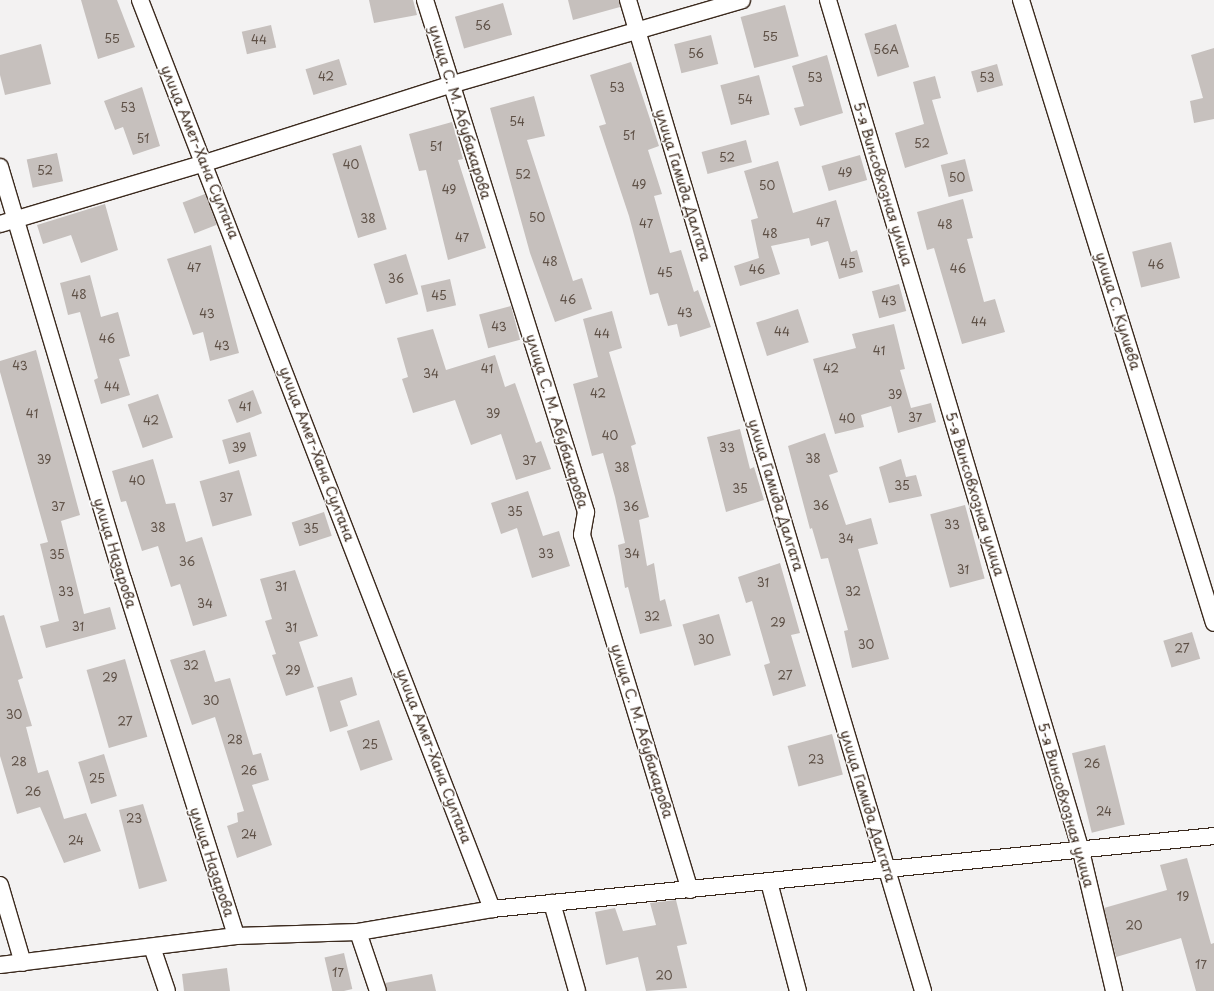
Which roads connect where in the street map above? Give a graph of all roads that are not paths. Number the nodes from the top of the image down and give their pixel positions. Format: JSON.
{"nodes":[{"id":1,"x":140,"y":0,"type":"edge"},
{"id":2,"x":425,"y":0,"type":"edge"},
{"id":3,"x":628,"y":0,"type":"edge"},
{"id":4,"x":742,"y":0,"type":"edge"},
{"id":5,"x":828,"y":0,"type":"edge"},
{"id":6,"x":1021,"y":0,"type":"edge"},
{"id":7,"x":637,"y":30,"type":"junction"},
{"id":8,"x":450,"y":85,"type":"junction"},
{"id":9,"x":205,"y":163,"type":"junction"},
{"id":10,"x":0,"y":167,"type":"edge"},
{"id":11,"x":16,"y":219,"type":"junction"},
{"id":12,"x":0,"y":224,"type":"edge"},
{"id":13,"x":1214,"y":623,"type":"edge"},
{"id":14,"x":1214,"y":836,"type":"edge"},
{"id":15,"x":1081,"y":850,"type":"junction"},
{"id":16,"x":888,"y":870,"type":"junction"},
{"id":17,"x":769,"y":882,"type":"junction"},
{"id":18,"x":0,"y":885,"type":"edge"},
{"id":19,"x":690,"y":890,"type":"junction"},
{"id":20,"x":552,"y":903,"type":"junction"},
{"id":21,"x":492,"y":909,"type":"junction"},
{"id":22,"x":358,"y":932,"type":"junction"},
{"id":23,"x":236,"y":936,"type":"junction"},
{"id":24,"x":152,"y":947,"type":"junction"},
{"id":25,"x":23,"y":963,"type":"junction"},
{"id":26,"x":0,"y":964,"type":"edge"},
{"id":27,"x":167,"y":991,"type":"edge"},
{"id":28,"x":378,"y":991,"type":"edge"},
{"id":29,"x":577,"y":991,"type":"edge"},
{"id":30,"x":798,"y":991,"type":"edge"},
{"id":31,"x":923,"y":991,"type":"edge"},
{"id":32,"x":1114,"y":991,"type":"edge"}],
"edges":[{"from":1,"to":9,"type":"street","name":"улица Амет-Хана Султана"},
{"from":2,"to":8,"type":"street","name":"улица С. М. Абубакарова"},
{"from":3,"to":7,"type":"street","name":"улица Гамида Далгата"},
{"from":4,"to":7,"type":"street"},
{"from":5,"to":15,"type":"street","name":"5-я Винсовхозная улица"},
{"from":6,"to":13,"type":"street","name":"улица С. Кулиева"},
{"from":7,"to":8,"type":"street"},
{"from":7,"to":16,"type":"street","name":"улица Гамида Далгата"},
{"from":8,"to":9,"type":"street"},
{"from":8,"to":19,"type":"street","name":"улица С. М. Абубакарова"},
{"from":9,"to":11,"type":"street"},
{"from":9,"to":21,"type":"street","name":"улица Амет-Хана Султана"},
{"from":10,"to":11,"type":"street","name":"улица Назарова"},
{"from":11,"to":12,"type":"street"},
{"from":11,"to":23,"type":"street","name":"улица Назарова"},
{"from":14,"to":15,"type":"street"},
{"from":15,"to":16,"type":"street"},
{"from":15,"to":32,"type":"street","name":"5-я Винсовхозная улица"},
{"from":16,"to":17,"type":"street"},
{"from":16,"to":31,"type":"street","name":"улица Гамида Далгата"},
{"from":17,"to":19,"type":"street"},
{"from":17,"to":30,"type":"street"},
{"from":18,"to":25,"type":"street"},
{"from":19,"to":20,"type":"street"},
{"from":20,"to":21,"type":"street"},
{"from":20,"to":29,"type":"street"},
{"from":21,"to":22,"type":"street"},
{"from":22,"to":23,"type":"street"},
{"from":22,"to":28,"type":"street"},
{"from":23,"to":24,"type":"street"},
{"from":24,"to":25,"type":"street"},
{"from":24,"to":27,"type":"street"},
{"from":25,"to":26,"type":"street"}]}
